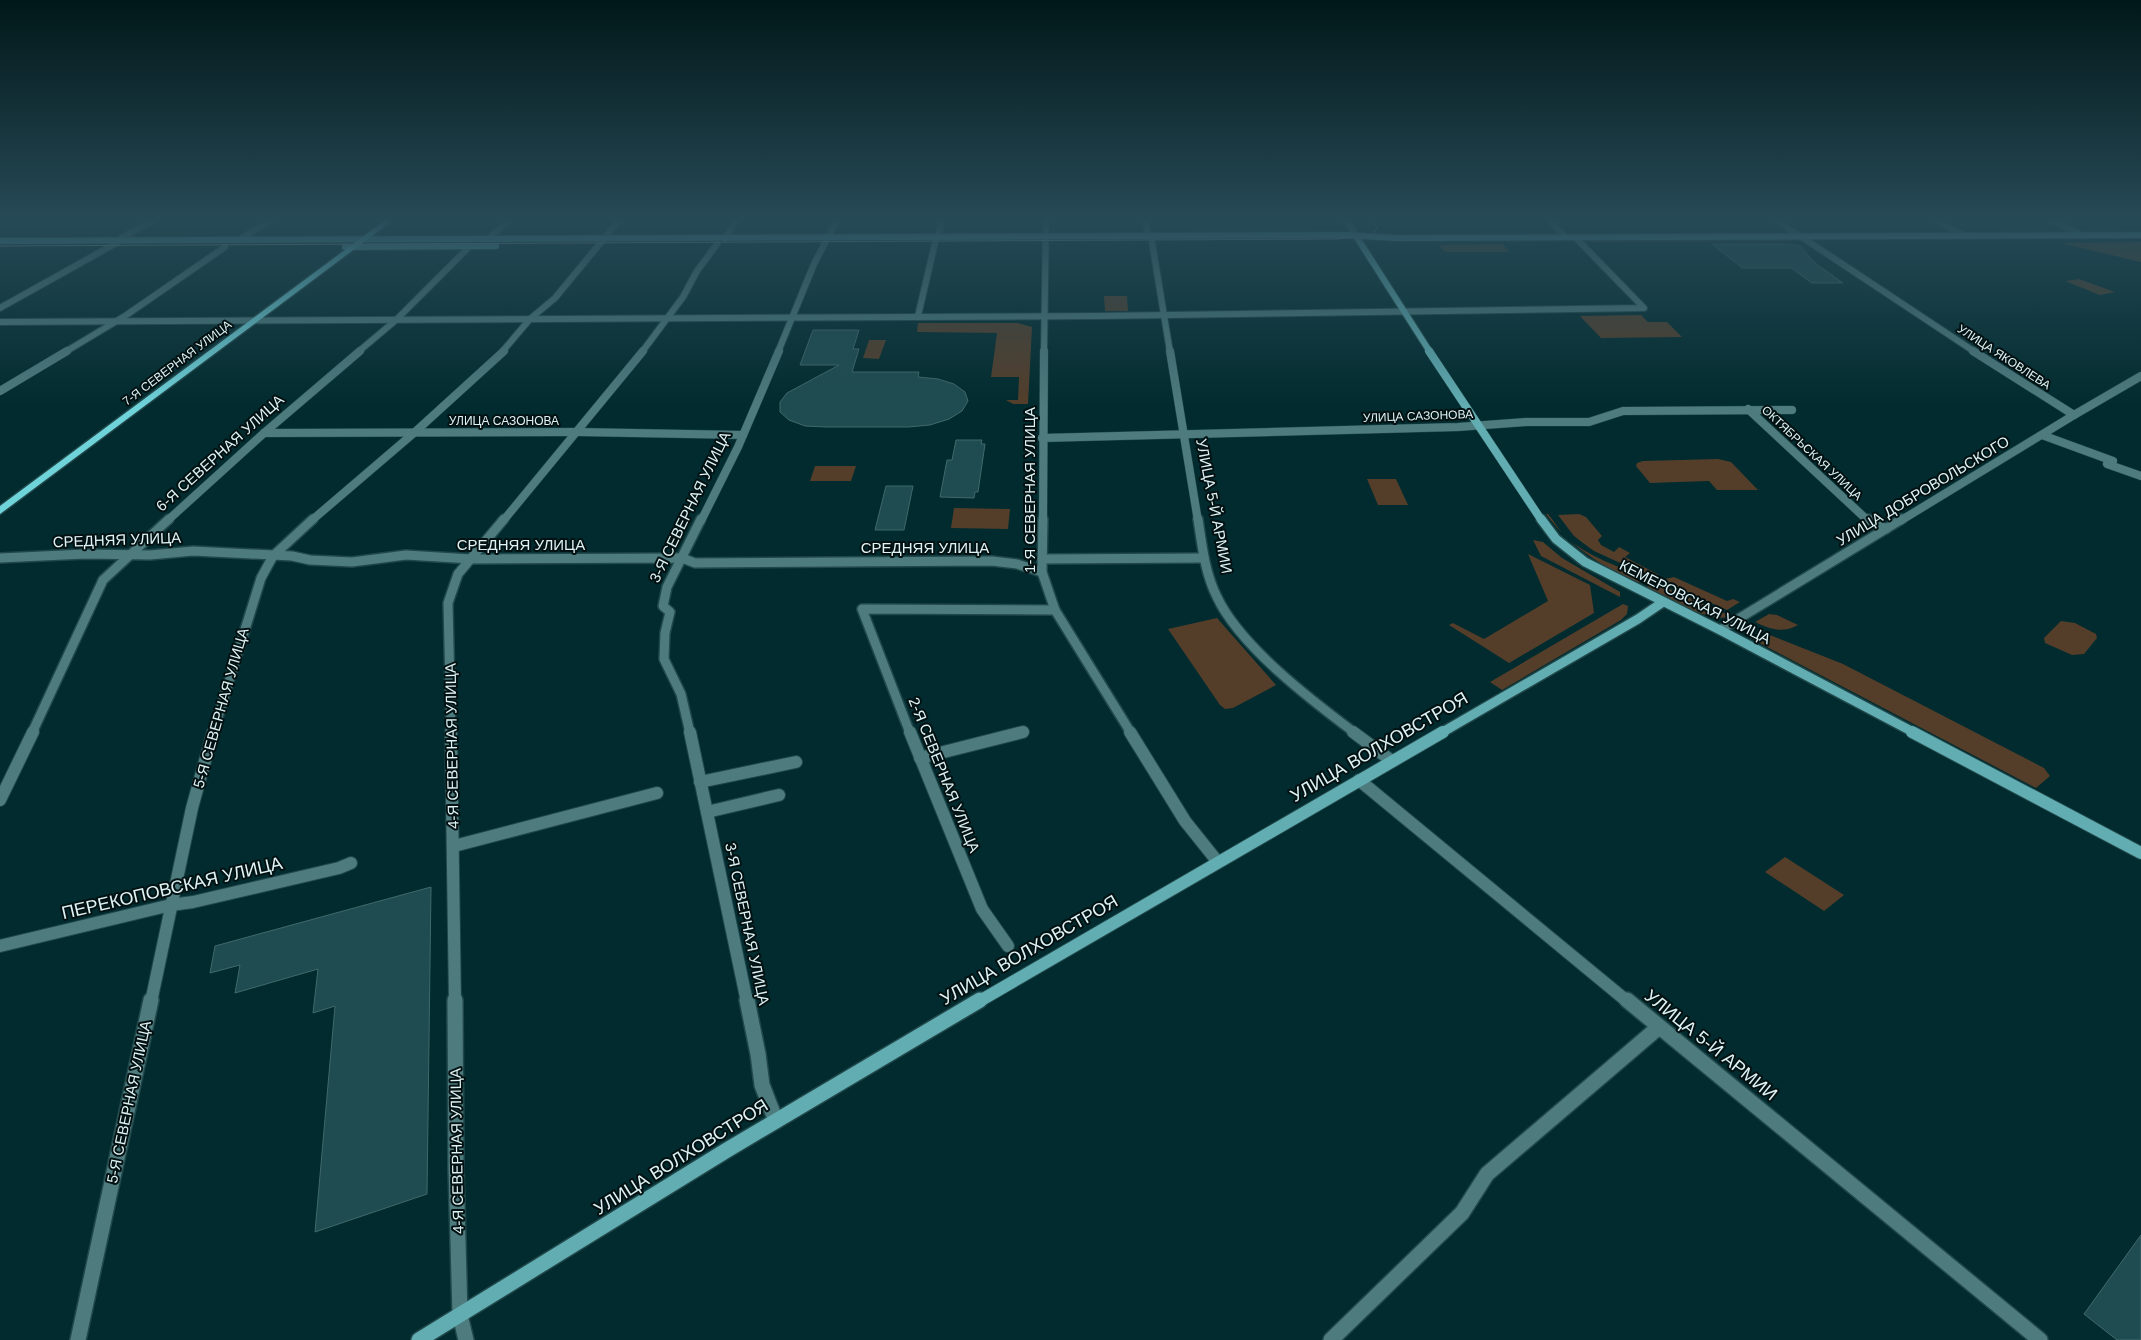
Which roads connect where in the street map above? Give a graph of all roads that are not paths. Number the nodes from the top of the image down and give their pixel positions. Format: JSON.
{"nodes":[{"id":1,"x":49,"y":281,"type":"edge"},
{"id":2,"x":176,"y":281,"type":"edge"},
{"id":3,"x":310,"y":281,"type":"edge"},
{"id":4,"x":437,"y":281,"type":"edge"},
{"id":5,"x":571,"y":281,"type":"edge"},
{"id":6,"x":692,"y":281,"type":"edge"},
{"id":7,"x":808,"y":281,"type":"edge"},
{"id":8,"x":927,"y":281,"type":"edge"},
{"id":9,"x":1045,"y":281,"type":"edge"},
{"id":10,"x":1158,"y":281,"type":"edge"},
{"id":11,"x":1383,"y":281,"type":"edge"},
{"id":12,"x":1619,"y":281,"type":"edge"},
{"id":13,"x":1866,"y":281,"type":"edge"},
{"id":14,"x":0,"y":308,"type":"edge"},
{"id":15,"x":1402,"y":311,"type":"junction"},
{"id":16,"x":1163,"y":315,"type":"junction"},
{"id":17,"x":794,"y":316,"type":"junction"},
{"id":18,"x":918,"y":316,"type":"junction"},
{"id":19,"x":1045,"y":316,"type":"junction"},
{"id":20,"x":668,"y":317,"type":"junction"},
{"id":21,"x":530,"y":319,"type":"junction"},
{"id":22,"x":255,"y":320,"type":"junction"},
{"id":23,"x":396,"y":320,"type":"junction"},
{"id":24,"x":116,"y":321,"type":"junction"},
{"id":25,"x":0,"y":322,"type":"edge"},
{"id":26,"x":2141,"y":376,"type":"edge"},
{"id":27,"x":0,"y":392,"type":"edge"},
{"id":28,"x":1748,"y":409,"type":"junction"},
{"id":29,"x":1792,"y":410,"type":"dead end"},
{"id":30,"x":2074,"y":415,"type":"junction"},
{"id":31,"x":1479,"y":426,"type":"junction"},
{"id":32,"x":415,"y":432,"type":"junction"},
{"id":33,"x":578,"y":432,"type":"junction"},
{"id":34,"x":264,"y":433,"type":"junction"},
{"id":35,"x":743,"y":435,"type":"junction"},
{"id":36,"x":1184,"y":435,"type":"junction"},
{"id":37,"x":2042,"y":435,"type":"junction"},
{"id":38,"x":1042,"y":438,"type":"junction"},
{"id":39,"x":2141,"y":476,"type":"edge"},
{"id":40,"x":0,"y":511,"type":"edge"},
{"id":41,"x":1886,"y":529,"type":"junction"},
{"id":42,"x":130,"y":554,"type":"junction"},
{"id":43,"x":273,"y":556,"type":"junction"},
{"id":44,"x":0,"y":558,"type":"edge"},
{"id":45,"x":682,"y":558,"type":"junction"},
{"id":46,"x":1204,"y":558,"type":"junction"},
{"id":47,"x":471,"y":559,"type":"junction"},
{"id":48,"x":1042,"y":559,"type":"junction"},
{"id":49,"x":1042,"y":572,"type":"junction"},
{"id":50,"x":1663,"y":602,"type":"junction"},
{"id":51,"x":1055,"y":610,"type":"junction"},
{"id":52,"x":1720,"y":630,"type":"junction"},
{"id":53,"x":1023,"y":732,"type":"dead end"},
{"id":54,"x":920,"y":758,"type":"junction"},
{"id":55,"x":1392,"y":761,"type":"junction"},
{"id":56,"x":796,"y":762,"type":"dead end"},
{"id":57,"x":1359,"y":780,"type":"junction"},
{"id":58,"x":700,"y":782,"type":"junction"},
{"id":59,"x":657,"y":793,"type":"dead end"},
{"id":60,"x":779,"y":795,"type":"dead end"},
{"id":61,"x":0,"y":800,"type":"edge"},
{"id":62,"x":707,"y":812,"type":"junction"},
{"id":63,"x":454,"y":846,"type":"junction"},
{"id":64,"x":2141,"y":853,"type":"edge"},
{"id":65,"x":1217,"y":861,"type":"junction"},
{"id":66,"x":351,"y":863,"type":"dead end"},
{"id":67,"x":171,"y":905,"type":"junction"},
{"id":68,"x":0,"y":946,"type":"edge"},
{"id":69,"x":1008,"y":946,"type":"dead end"},
{"id":70,"x":1659,"y":1026,"type":"junction"},
{"id":71,"x":776,"y":1121,"type":"junction"},
{"id":72,"x":460,"y":1315,"type":"junction"},
{"id":73,"x":78,"y":1340,"type":"edge"},
{"id":74,"x":419,"y":1340,"type":"edge"},
{"id":75,"x":466,"y":1340,"type":"edge"},
{"id":76,"x":1331,"y":1340,"type":"edge"},
{"id":77,"x":2040,"y":1340,"type":"edge"}],
"edges":[{"from":1,"to":14,"type":"street"},
{"from":2,"to":24,"type":"street"},
{"from":3,"to":22,"type":"main road","name":"7-Я СЕВЕРНАЯ УЛИЦА"},
{"from":4,"to":23,"type":"street","name":"6-Я СЕВЕРНАЯ УЛИЦА"},
{"from":5,"to":21,"type":"street","name":"5-Я СЕВЕРНАЯ УЛИЦА"},
{"from":6,"to":20,"type":"street","name":"4-Я СЕВЕРНАЯ УЛИЦА"},
{"from":7,"to":17,"type":"street","name":"3-Я СЕВЕРНАЯ УЛИЦА"},
{"from":8,"to":18,"type":"street"},
{"from":9,"to":19,"type":"street","name":"1-Я СЕВЕРНАЯ УЛИЦА"},
{"from":10,"to":16,"type":"street","name":"УЛИЦА 5-Й АРМИИ"},
{"from":11,"to":15,"type":"main road","name":"КЕМЕРОВСКАЯ УЛИЦА"},
{"from":12,"to":15,"type":"street"},
{"from":13,"to":30,"type":"street","name":"УЛИЦА ЯКОВЛЕВА"},
{"from":15,"to":16,"type":"street"},
{"from":15,"to":31,"type":"main road","name":"КЕМЕРОВСКАЯ УЛИЦА"},
{"from":16,"to":19,"type":"street"},
{"from":16,"to":36,"type":"street","name":"УЛИЦА 5-Й АРМИИ"},
{"from":17,"to":18,"type":"street"},
{"from":17,"to":20,"type":"street"},
{"from":17,"to":35,"type":"street","name":"3-Я СЕВЕРНАЯ УЛИЦА"},
{"from":18,"to":19,"type":"street"},
{"from":19,"to":38,"type":"street","name":"1-Я СЕВЕРНАЯ УЛИЦА"},
{"from":20,"to":21,"type":"street"},
{"from":20,"to":33,"type":"street","name":"4-Я СЕВЕРНАЯ УЛИЦА"},
{"from":21,"to":23,"type":"street"},
{"from":21,"to":32,"type":"street","name":"5-Я СЕВЕРНАЯ УЛИЦА"},
{"from":22,"to":23,"type":"street"},
{"from":22,"to":24,"type":"street"},
{"from":22,"to":40,"type":"main road","name":"7-Я СЕВЕРНАЯ УЛИЦА"},
{"from":23,"to":34,"type":"street","name":"6-Я СЕВЕРНАЯ УЛИЦА"},
{"from":24,"to":25,"type":"street"},
{"from":24,"to":27,"type":"street"},
{"from":26,"to":30,"type":"street","name":"УЛИЦА ДОБРОВОЛЬСКОГО"},
{"from":28,"to":29,"type":"street","name":"УЛИЦА САЗОНОВА"},
{"from":28,"to":31,"type":"street","name":"УЛИЦА САЗОНОВА"},
{"from":28,"to":41,"type":"street","name":"ОКТЯБРЬСКАЯ УЛИЦА"},
{"from":30,"to":37,"type":"street","name":"УЛИЦА ДОБРОВОЛЬСКОГО"},
{"from":31,"to":36,"type":"street","name":"УЛИЦА САЗОНОВА"},
{"from":31,"to":50,"type":"main road","name":"КЕМЕРОВСКАЯ УЛИЦА"},
{"from":32,"to":33,"type":"street","name":"УЛИЦА САЗОНОВА"},
{"from":32,"to":34,"type":"street","name":"УЛИЦА САЗОНОВА"},
{"from":32,"to":43,"type":"street","name":"5-Я СЕВЕРНАЯ УЛИЦА"},
{"from":33,"to":35,"type":"street","name":"УЛИЦА САЗОНОВА"},
{"from":33,"to":47,"type":"street","name":"4-Я СЕВЕРНАЯ УЛИЦА"},
{"from":34,"to":42,"type":"street","name":"6-Я СЕВЕРНАЯ УЛИЦА"},
{"from":35,"to":45,"type":"street","name":"3-Я СЕВЕРНАЯ УЛИЦА"},
{"from":36,"to":38,"type":"street","name":"УЛИЦА САЗОНОВА"},
{"from":36,"to":46,"type":"street","name":"УЛИЦА 5-Й АРМИИ"},
{"from":37,"to":39,"type":"street"},
{"from":37,"to":41,"type":"street","name":"УЛИЦА ДОБРОВОЛЬСКОГО"},
{"from":38,"to":48,"type":"street","name":"1-Я СЕВЕРНАЯ УЛИЦА"},
{"from":41,"to":52,"type":"street","name":"УЛИЦА ДОБРОВОЛЬСКОГО"},
{"from":42,"to":43,"type":"street","name":"СРЕДНЯЯ УЛИЦА"},
{"from":42,"to":44,"type":"street","name":"СРЕДНЯЯ УЛИЦА"},
{"from":42,"to":61,"type":"street","name":"6-Я СЕВЕРНАЯ УЛИЦА"},
{"from":43,"to":47,"type":"street","name":"СРЕДНЯЯ УЛИЦА"},
{"from":43,"to":67,"type":"street","name":"5-Я СЕВЕРНАЯ УЛИЦА"},
{"from":45,"to":47,"type":"street","name":"СРЕДНЯЯ УЛИЦА"},
{"from":45,"to":49,"type":"street","name":"СРЕДНЯЯ УЛИЦА"},
{"from":45,"to":58,"type":"street","name":"3-Я СЕВЕРНАЯ УЛИЦА"},
{"from":46,"to":48,"type":"street"},
{"from":46,"to":55,"type":"street","name":"УЛИЦА 5-Й АРМИИ"},
{"from":47,"to":63,"type":"street","name":"4-Я СЕВЕРНАЯ УЛИЦА"},
{"from":48,"to":49,"type":"street","name":"1-Я СЕВЕРНАЯ УЛИЦА"},
{"from":49,"to":51,"type":"street","name":"1-Я СЕВЕРНАЯ УЛИЦА"},
{"from":50,"to":52,"type":"main road","name":"КЕМЕРОВСКАЯ УЛИЦА"},
{"from":50,"to":55,"type":"main road","name":"УЛИЦА ВОЛХОВСТРОЯ"},
{"from":51,"to":54,"type":"street","name":"2-Я СЕВЕРНАЯ УЛИЦА"},
{"from":51,"to":65,"type":"street","name":"1-Я СЕВЕРНАЯ УЛИЦА"},
{"from":52,"to":64,"type":"main road","name":"КЕМЕРОВСКАЯ УЛИЦА"},
{"from":53,"to":54,"type":"street"},
{"from":54,"to":69,"type":"street","name":"2-Я СЕВЕРНАЯ УЛИЦА"},
{"from":55,"to":57,"type":"main road","name":"УЛИЦА ВОЛХОВСТРОЯ"},
{"from":56,"to":58,"type":"street"},
{"from":57,"to":65,"type":"main road","name":"УЛИЦА ВОЛХОВСТРОЯ"},
{"from":57,"to":70,"type":"street","name":"УЛИЦА 5-Й АРМИИ"},
{"from":58,"to":62,"type":"street","name":"3-Я СЕВЕРНАЯ УЛИЦА"},
{"from":59,"to":63,"type":"street"},
{"from":60,"to":62,"type":"street"},
{"from":62,"to":71,"type":"street","name":"3-Я СЕВЕРНАЯ УЛИЦА"},
{"from":63,"to":72,"type":"street","name":"4-Я СЕВЕРНАЯ УЛИЦА"},
{"from":65,"to":71,"type":"main road","name":"УЛИЦА ВОЛХОВСТРОЯ"},
{"from":66,"to":67,"type":"street","name":"ПЕРЕКОПОВСКАЯ УЛИЦА"},
{"from":67,"to":68,"type":"street","name":"ПЕРЕКОПОВСКАЯ УЛИЦА"},
{"from":67,"to":73,"type":"street","name":"5-Я СЕВЕРНАЯ УЛИЦА"},
{"from":70,"to":76,"type":"street"},
{"from":70,"to":77,"type":"street","name":"УЛИЦА 5-Й АРМИИ"},
{"from":71,"to":72,"type":"main road","name":"УЛИЦА ВОЛХОВСТРОЯ"},
{"from":72,"to":74,"type":"main road","name":"УЛИЦА ВОЛХОВСТРОЯ"},
{"from":72,"to":75,"type":"street","name":"4-Я СЕВЕРНАЯ УЛИЦА"}]}
